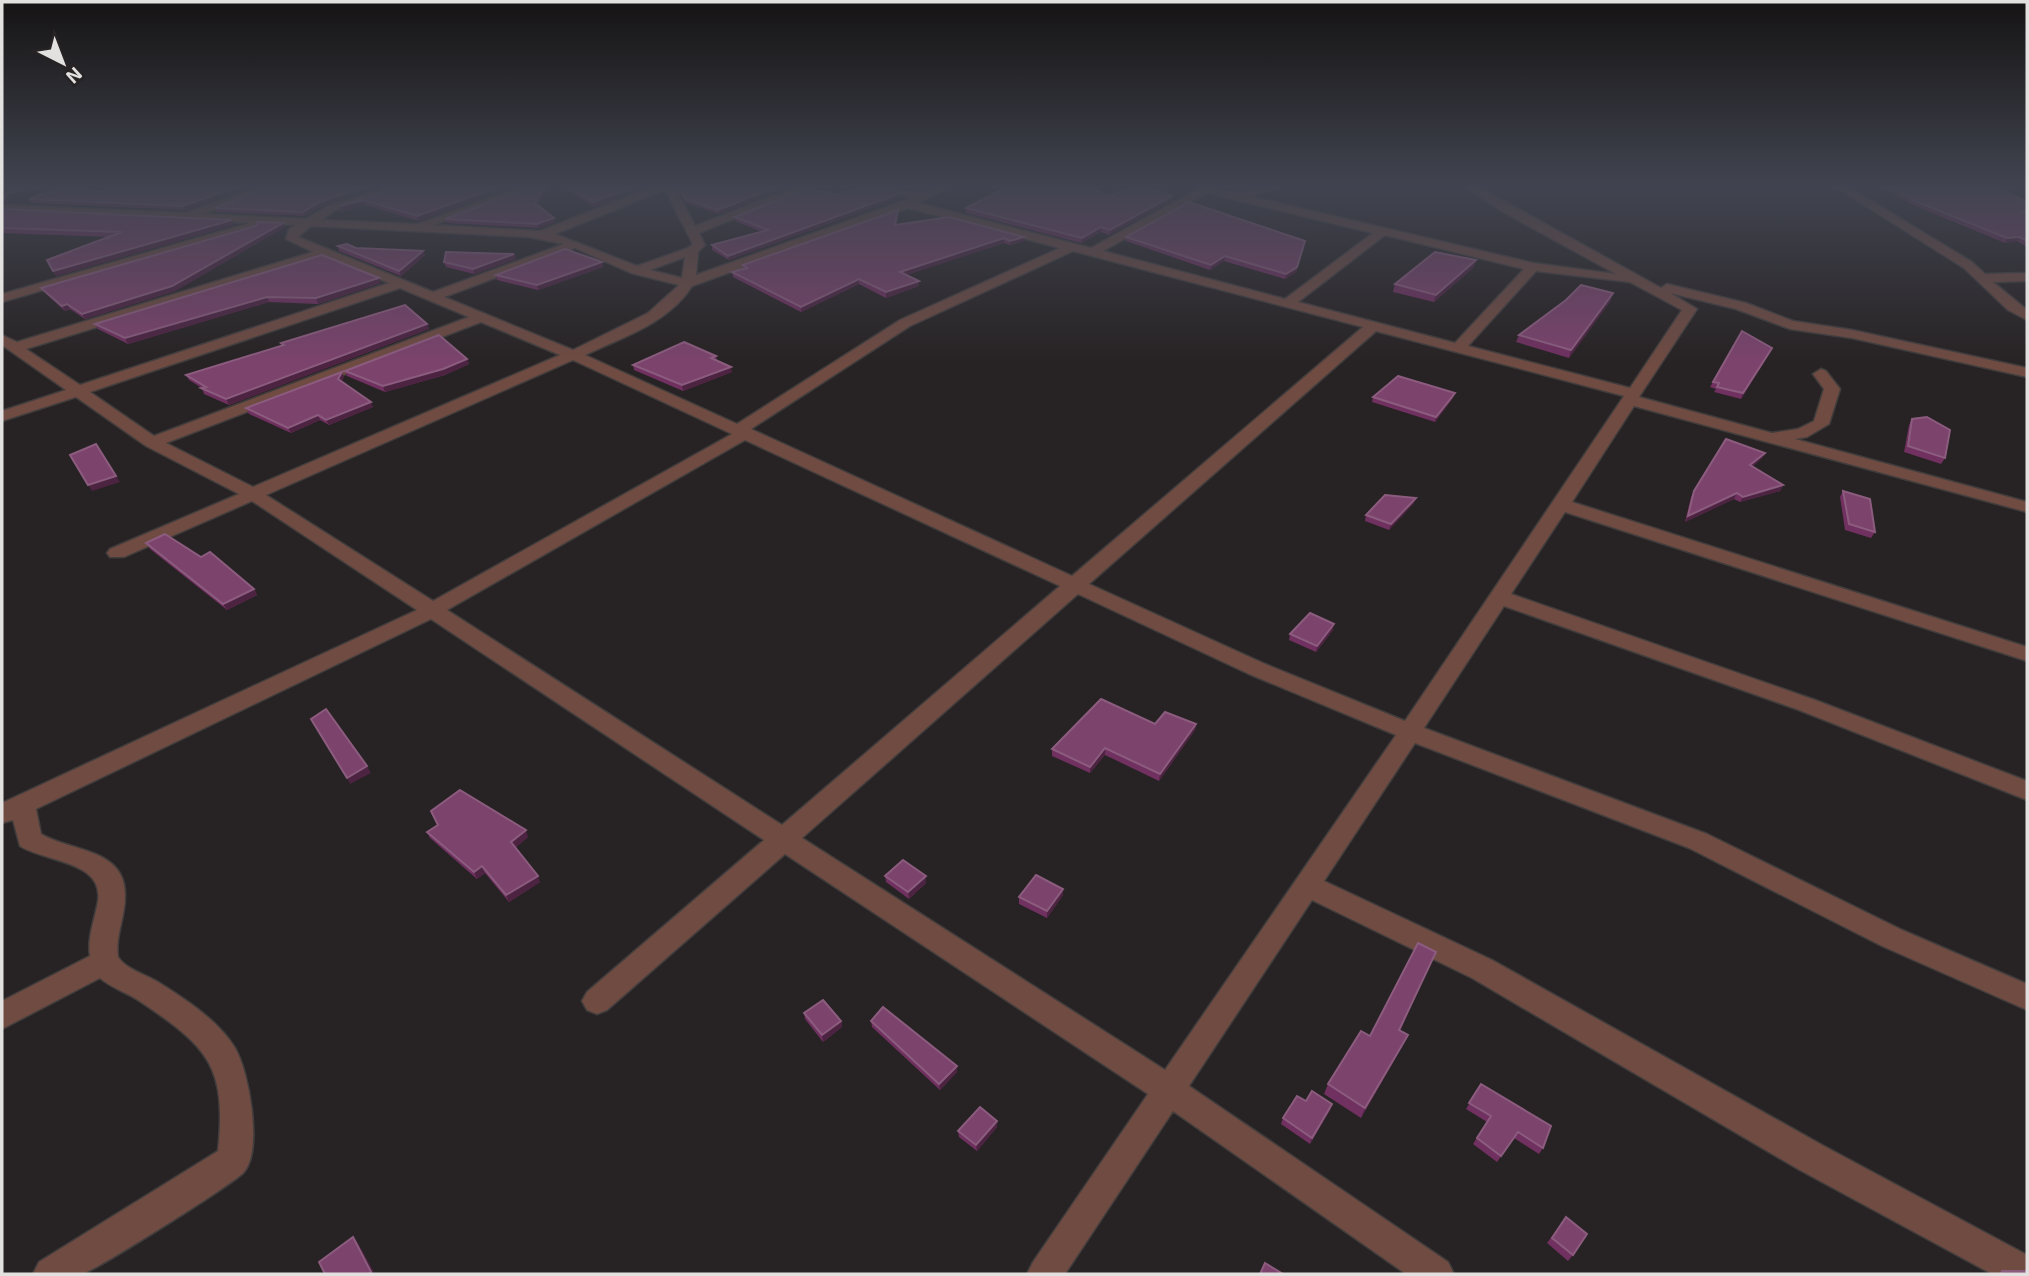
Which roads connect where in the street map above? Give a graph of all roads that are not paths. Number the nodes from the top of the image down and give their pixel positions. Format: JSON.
{"nodes":[{"id":1,"x":186,"y":246,"type":"edge"},
{"id":2,"x":306,"y":246,"type":"edge"},
{"id":3,"x":571,"y":246,"type":"edge"},
{"id":4,"x":579,"y":246,"type":"edge"},
{"id":5,"x":698,"y":246,"type":"edge"},
{"id":6,"x":793,"y":246,"type":"edge"},
{"id":7,"x":1061,"y":246,"type":"edge"},
{"id":8,"x":1103,"y":246,"type":"edge"},
{"id":9,"x":1364,"y":246,"type":"edge"},
{"id":10,"x":1444,"y":246,"type":"edge"},
{"id":11,"x":1574,"y":246,"type":"edge"},
{"id":12,"x":1936,"y":246,"type":"edge"},
{"id":13,"x":1070,"y":248,"type":"junction"},
{"id":14,"x":692,"y":251,"type":"junction"},
{"id":15,"x":323,"y":253,"type":"junction"},
{"id":16,"x":1091,"y":253,"type":"junction"},
{"id":17,"x":1533,"y":267,"type":"junction"},
{"id":18,"x":636,"y":270,"type":"junction"},
{"id":19,"x":2027,"y":276,"type":"edge"},
{"id":20,"x":1982,"y":278,"type":"junction"},
{"id":21,"x":1640,"y":281,"type":"junction"},
{"id":22,"x":400,"y":284,"type":"junction"},
{"id":23,"x":687,"y":284,"type":"junction"},
{"id":24,"x":432,"y":297,"type":"junction"},
{"id":25,"x":2,"y":298,"type":"edge"},
{"id":26,"x":1287,"y":304,"type":"junction"},
{"id":27,"x":2027,"y":316,"type":"edge"},
{"id":28,"x":482,"y":317,"type":"junction"},
{"id":29,"x":1373,"y":326,"type":"junction"},
{"id":30,"x":9,"y":343,"type":"edge"},
{"id":31,"x":1458,"y":348,"type":"junction"},
{"id":32,"x":573,"y":355,"type":"junction"},
{"id":33,"x":2027,"y":372,"type":"edge"},
{"id":34,"x":1821,"y":374,"type":"dead end"},
{"id":35,"x":80,"y":392,"type":"junction"},
{"id":36,"x":1633,"y":397,"type":"junction"},
{"id":37,"x":2,"y":416,"type":"edge"},
{"id":38,"x":743,"y":432,"type":"junction"},
{"id":39,"x":1763,"y":435,"type":"junction"},
{"id":40,"x":152,"y":442,"type":"junction"},
{"id":41,"x":253,"y":494,"type":"junction"},
{"id":42,"x":1560,"y":504,"type":"junction"},
{"id":43,"x":2027,"y":507,"type":"edge"},
{"id":44,"x":117,"y":553,"type":"dead end"},
{"id":45,"x":1075,"y":585,"type":"junction"},
{"id":46,"x":1499,"y":597,"type":"junction"},
{"id":47,"x":430,"y":611,"type":"junction"},
{"id":48,"x":2027,"y":654,"type":"edge"},
{"id":49,"x":1410,"y":733,"type":"junction"},
{"id":50,"x":2027,"y":791,"type":"edge"},
{"id":51,"x":13,"y":810,"type":"edge"},
{"id":52,"x":784,"y":840,"type":"junction"},
{"id":53,"x":1307,"y":885,"type":"junction"},
{"id":54,"x":106,"y":961,"type":"junction"},
{"id":55,"x":2027,"y":998,"type":"edge"},
{"id":56,"x":597,"y":1002,"type":"dead end"},
{"id":57,"x":2,"y":1016,"type":"edge"},
{"id":58,"x":1169,"y":1090,"type":"junction"},
{"id":59,"x":51,"y":1274,"type":"edge"},
{"id":60,"x":1045,"y":1274,"type":"edge"},
{"id":61,"x":1436,"y":1274,"type":"edge"},
{"id":62,"x":2027,"y":1274,"type":"edge"}],
"edges":[{"from":1,"to":25,"type":"street"},
{"from":2,"to":15,"type":"street"},
{"from":3,"to":24,"type":"street"},
{"from":4,"to":18,"type":"street"},
{"from":5,"to":14,"type":"street"},
{"from":6,"to":23,"type":"street"},
{"from":7,"to":13,"type":"street"},
{"from":8,"to":16,"type":"street"},
{"from":9,"to":26,"type":"street"},
{"from":10,"to":17,"type":"street"},
{"from":11,"to":21,"type":"street"},
{"from":12,"to":20,"type":"street"},
{"from":13,"to":16,"type":"street"},
{"from":13,"to":38,"type":"street"},
{"from":14,"to":18,"type":"street"},
{"from":14,"to":23,"type":"street"},
{"from":15,"to":22,"type":"street"},
{"from":15,"to":30,"type":"street"},
{"from":16,"to":26,"type":"street"},
{"from":17,"to":21,"type":"street"},
{"from":17,"to":31,"type":"street"},
{"from":18,"to":23,"type":"street"},
{"from":19,"to":20,"type":"street"},
{"from":20,"to":27,"type":"street"},
{"from":21,"to":33,"type":"street"},
{"from":21,"to":36,"type":"street"},
{"from":22,"to":24,"type":"street"},
{"from":22,"to":35,"type":"street"},
{"from":23,"to":32,"type":"street"},
{"from":24,"to":28,"type":"street"},
{"from":26,"to":29,"type":"street"},
{"from":28,"to":32,"type":"street"},
{"from":28,"to":40,"type":"street"},
{"from":29,"to":31,"type":"street"},
{"from":29,"to":45,"type":"street"},
{"from":30,"to":35,"type":"street"},
{"from":31,"to":36,"type":"street"},
{"from":32,"to":38,"type":"street"},
{"from":32,"to":41,"type":"street"},
{"from":34,"to":39,"type":"street"},
{"from":35,"to":37,"type":"street"},
{"from":35,"to":40,"type":"street"},
{"from":36,"to":39,"type":"street"},
{"from":36,"to":42,"type":"street"},
{"from":38,"to":45,"type":"street"},
{"from":38,"to":47,"type":"street"},
{"from":39,"to":43,"type":"street"},
{"from":40,"to":41,"type":"street"},
{"from":41,"to":44,"type":"street"},
{"from":41,"to":47,"type":"street"},
{"from":42,"to":46,"type":"street"},
{"from":42,"to":48,"type":"street"},
{"from":45,"to":49,"type":"street"},
{"from":45,"to":52,"type":"street"},
{"from":46,"to":49,"type":"street"},
{"from":46,"to":50,"type":"street"},
{"from":47,"to":51,"type":"street"},
{"from":47,"to":52,"type":"street"},
{"from":49,"to":53,"type":"street"},
{"from":49,"to":55,"type":"street"},
{"from":51,"to":54,"type":"street"},
{"from":52,"to":56,"type":"street"},
{"from":52,"to":58,"type":"street"},
{"from":53,"to":58,"type":"street"},
{"from":53,"to":62,"type":"street"},
{"from":54,"to":57,"type":"street"},
{"from":54,"to":59,"type":"street"},
{"from":58,"to":60,"type":"street"},
{"from":58,"to":61,"type":"street"}]}
